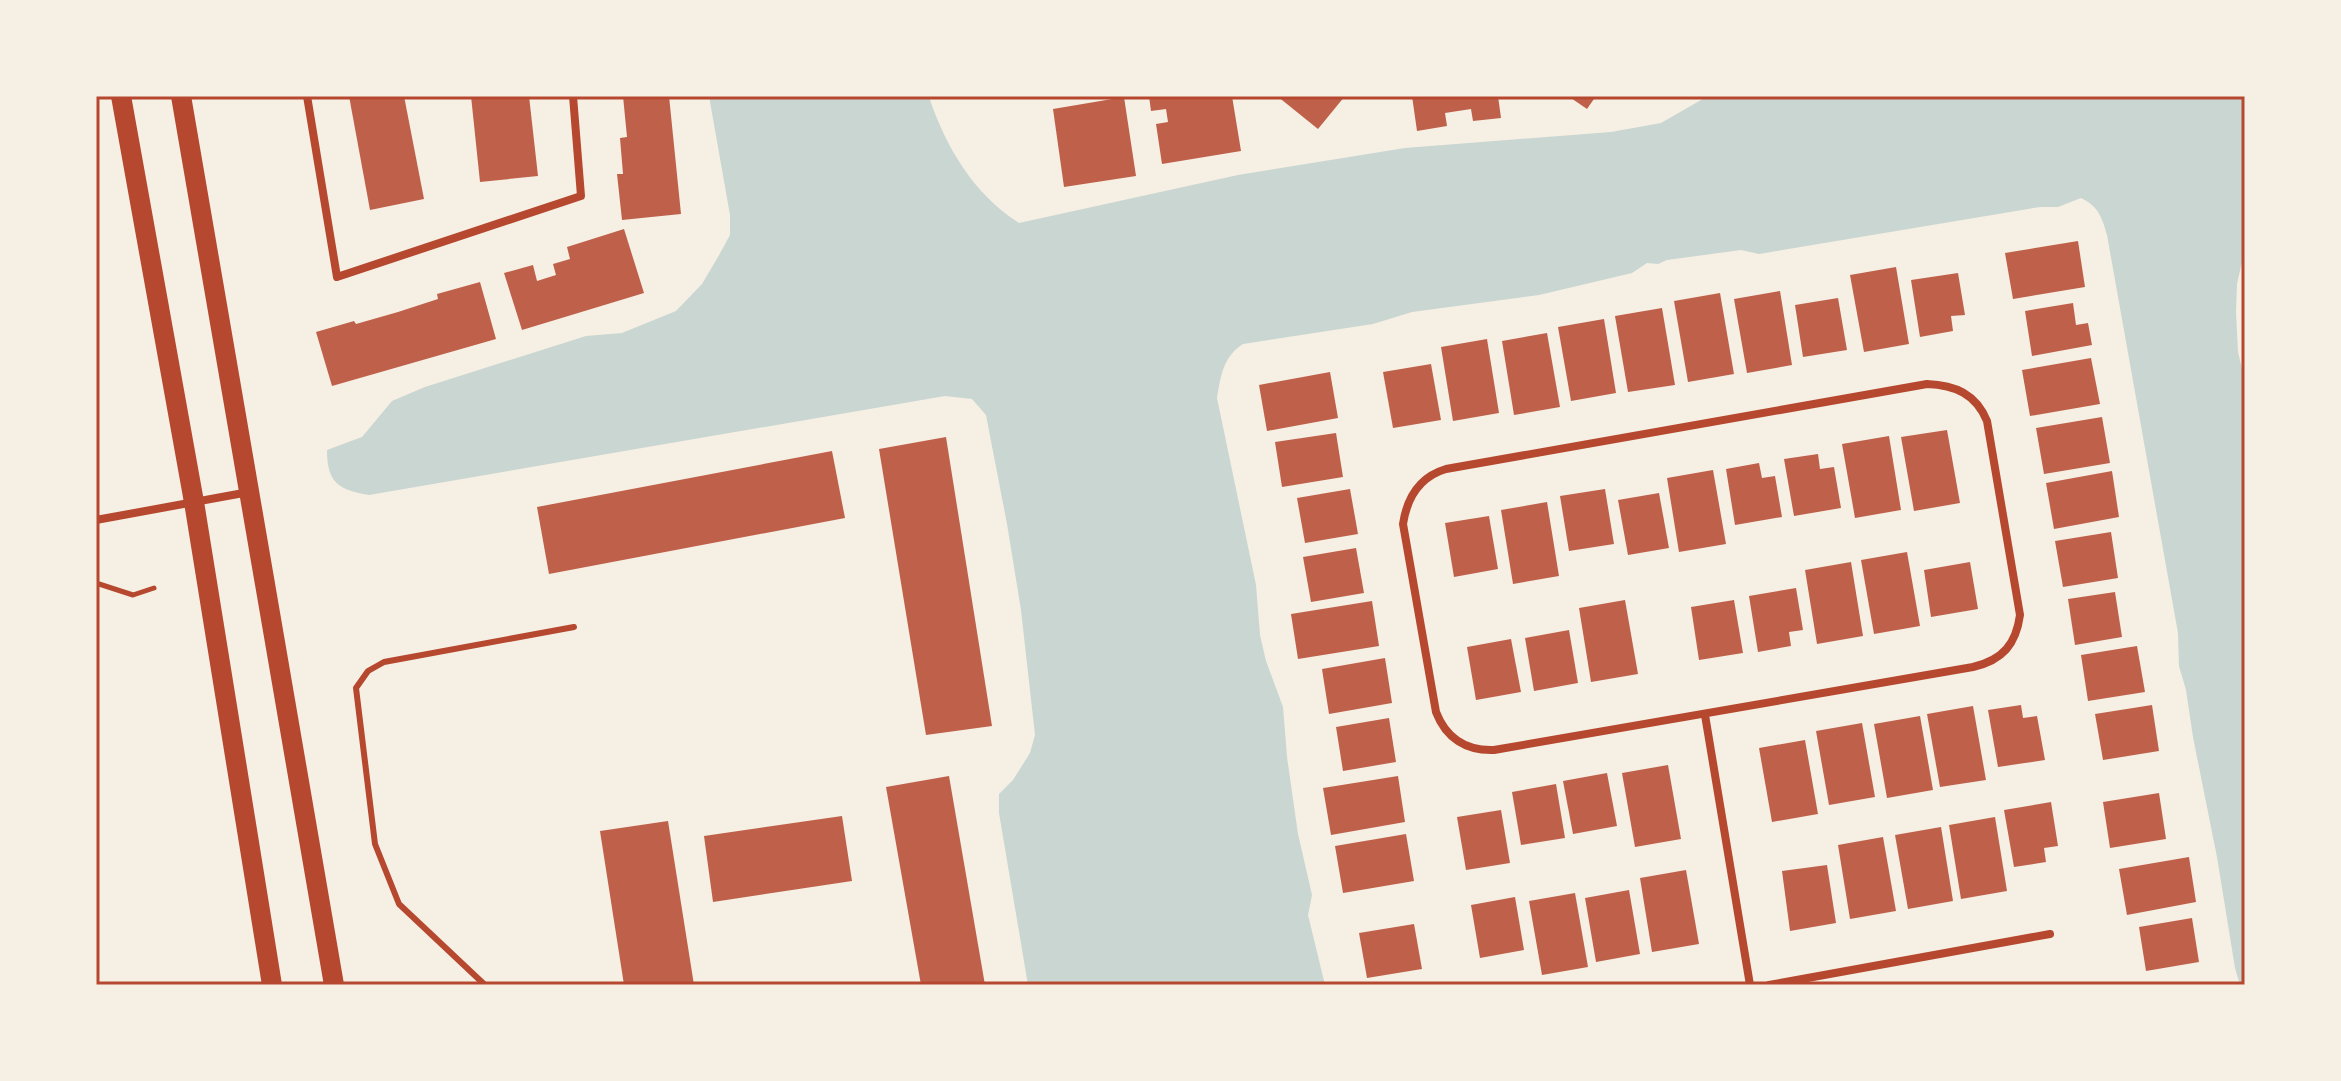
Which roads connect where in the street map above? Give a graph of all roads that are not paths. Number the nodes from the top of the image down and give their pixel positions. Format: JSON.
{"nodes":[{"id":1,"x":121,"y":96,"type":"edge"},
{"id":2,"x":181,"y":96,"type":"edge"},
{"id":3,"x":307,"y":96,"type":"edge"},
{"id":4,"x":573,"y":96,"type":"edge"},
{"id":5,"x":249,"y":492,"type":"junction"},
{"id":6,"x":194,"y":502,"type":"junction"},
{"id":7,"x":96,"y":520,"type":"edge"},
{"id":8,"x":574,"y":627,"type":"dead end"},
{"id":9,"x":1705,"y":715,"type":"junction"},
{"id":10,"x":2050,"y":934,"type":"dead end"},
{"id":11,"x":272,"y":985,"type":"edge"},
{"id":12,"x":334,"y":985,"type":"edge"},
{"id":13,"x":485,"y":985,"type":"edge"},
{"id":14,"x":1750,"y":985,"type":"edge"},
{"id":15,"x":1769,"y":985,"type":"edge"}],
"edges":[{"from":1,"to":6,"type":"main road"},
{"from":2,"to":5,"type":"main road"},
{"from":3,"to":4,"type":"street"},
{"from":5,"to":6,"type":"street"},
{"from":5,"to":12,"type":"main road"},
{"from":6,"to":7,"type":"street"},
{"from":6,"to":11,"type":"main road"},
{"from":8,"to":13,"type":"lane"},
{"from":9,"to":9,"type":"street"},
{"from":9,"to":14,"type":"street"},
{"from":10,"to":15,"type":"street"}]}
